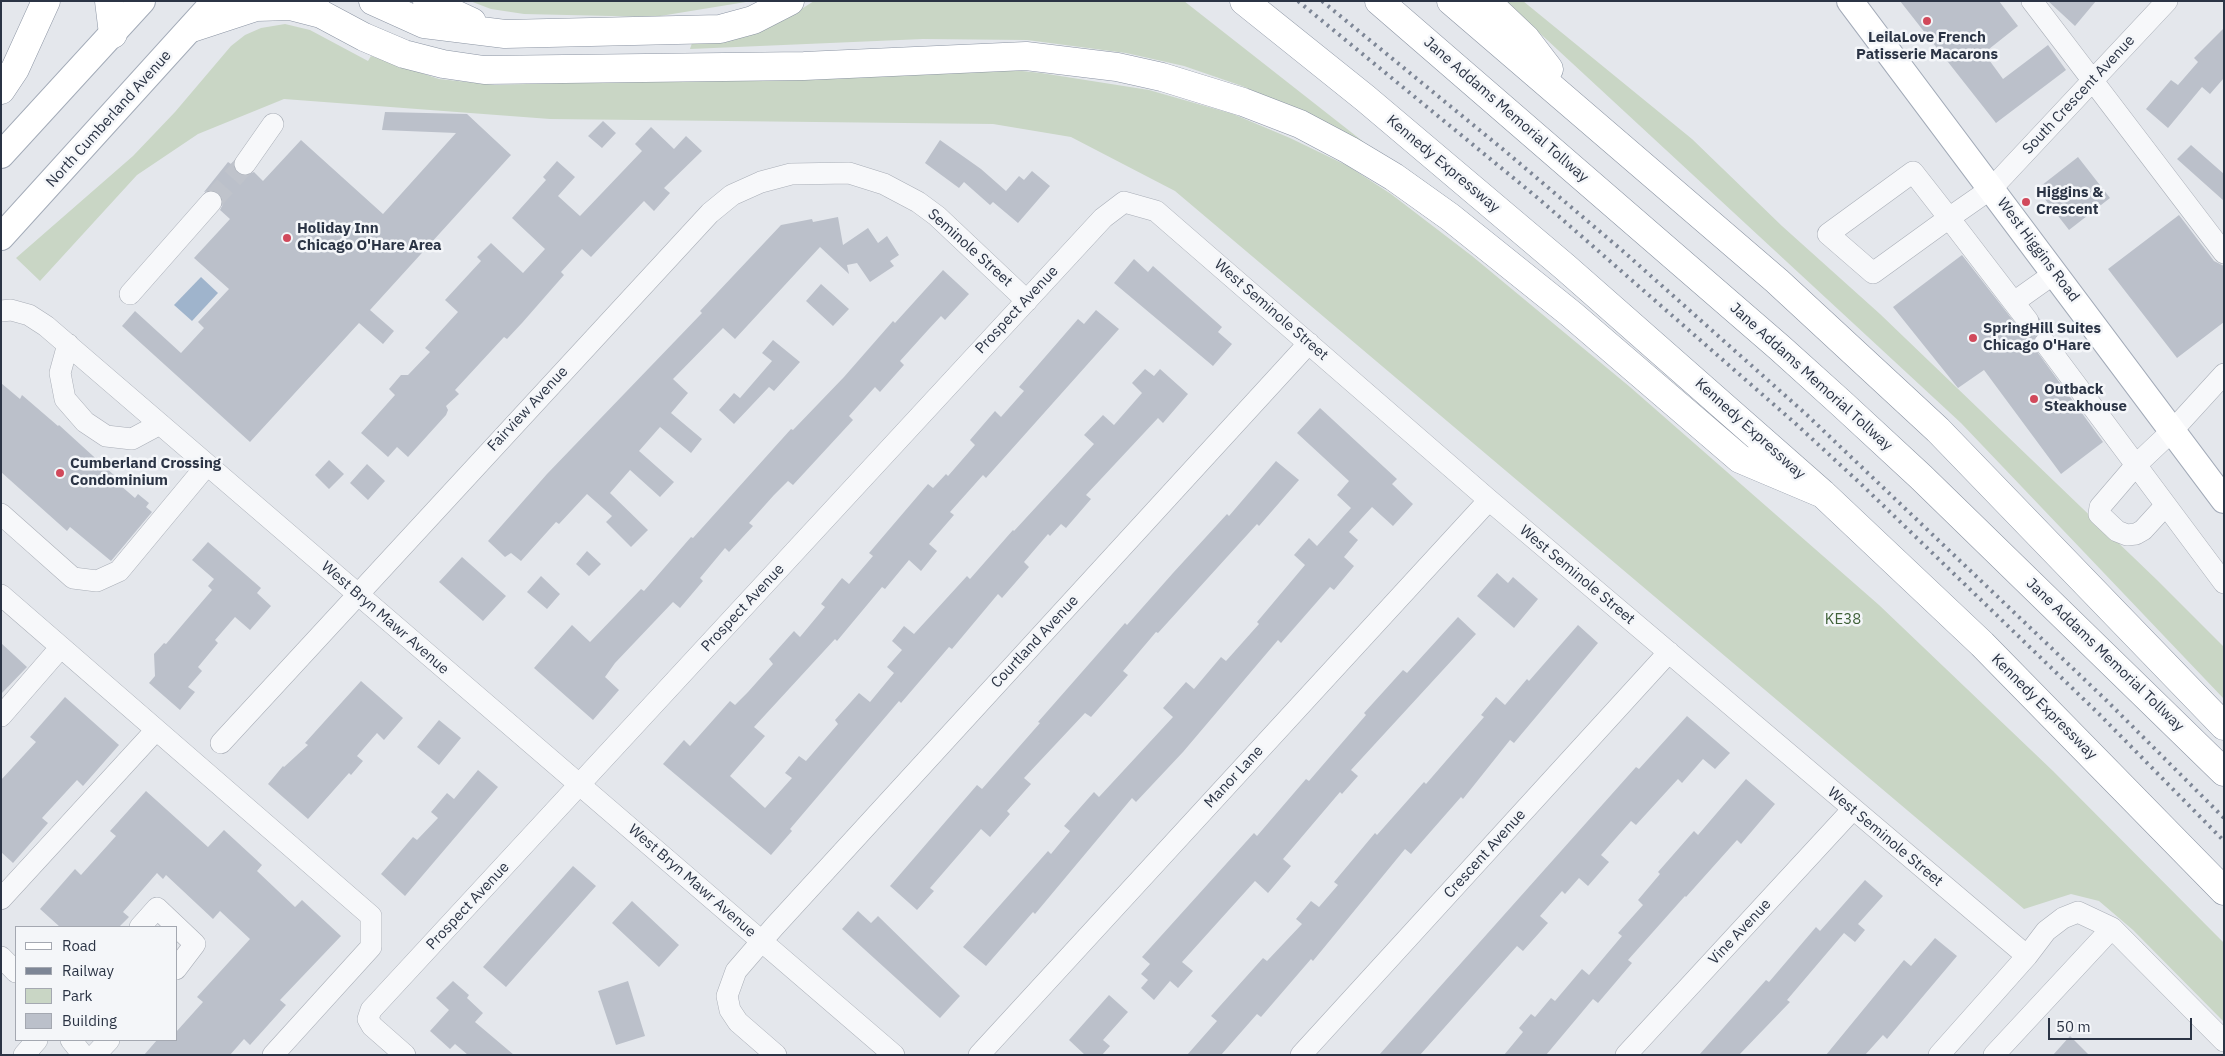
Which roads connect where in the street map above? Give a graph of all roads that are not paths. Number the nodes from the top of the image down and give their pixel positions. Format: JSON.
{"nodes":[{"id":1,"x":46,"y":1,"type":"edge"},
{"id":2,"x":109,"y":1,"type":"edge"},
{"id":3,"x":120,"y":1,"type":"edge"},
{"id":4,"x":142,"y":1,"type":"edge"},
{"id":5,"x":215,"y":1,"type":"edge"},
{"id":6,"x":374,"y":1,"type":"edge"},
{"id":7,"x":427,"y":1,"type":"edge"},
{"id":8,"x":790,"y":1,"type":"edge"},
{"id":9,"x":1244,"y":1,"type":"edge"},
{"id":10,"x":1379,"y":1,"type":"edge"},
{"id":11,"x":1451,"y":1,"type":"edge"},
{"id":12,"x":1486,"y":1,"type":"edge"},
{"id":13,"x":1850,"y":1,"type":"edge"},
{"id":14,"x":2032,"y":1,"type":"edge"},
{"id":15,"x":2167,"y":1,"type":"edge"},
{"id":16,"x":314,"y":7,"type":"edge"},
{"id":17,"x":192,"y":28,"type":"junction"},
{"id":18,"x":491,"y":32,"type":"junction"},
{"id":19,"x":112,"y":34,"type":"junction"},
{"id":20,"x":2092,"y":82,"type":"junction"},
{"id":21,"x":1,"y":90,"type":"edge"},
{"id":22,"x":1591,"y":120,"type":"junction"},
{"id":23,"x":273,"y":124,"type":"dead end"},
{"id":24,"x":1,"y":155,"type":"edge"},
{"id":25,"x":245,"y":164,"type":"tunnel mouth"},
{"id":26,"x":884,"y":184,"type":"joint"},
{"id":27,"x":1992,"y":188,"type":"junction"},
{"id":28,"x":211,"y":202,"type":"tunnel mouth"},
{"id":29,"x":1124,"y":202,"type":"joint"},
{"id":30,"x":1949,"y":218,"type":"junction"},
{"id":31,"x":1,"y":237,"type":"edge"},
{"id":32,"x":2224,"y":253,"type":"edge"},
{"id":33,"x":2055,"y":273,"type":"junction"},
{"id":34,"x":130,"y":294,"type":"dead end"},
{"id":35,"x":1026,"y":301,"type":"junction"},
{"id":36,"x":2014,"y":302,"type":"junction"},
{"id":37,"x":1,"y":311,"type":"edge"},
{"id":38,"x":2028,"y":321,"type":"tunnel mouth"},
{"id":39,"x":1309,"y":343,"type":"junction"},
{"id":40,"x":2045,"y":343,"type":"tunnel mouth"},
{"id":41,"x":68,"y":344,"type":"junction"},
{"id":42,"x":2224,"y":374,"type":"edge"},
{"id":43,"x":160,"y":424,"type":"junction"},
{"id":44,"x":2172,"y":431,"type":"junction"},
{"id":45,"x":207,"y":465,"type":"junction"},
{"id":46,"x":2136,"y":465,"type":"junction"},
{"id":47,"x":1823,"y":494,"type":"junction"},
{"id":48,"x":1489,"y":500,"type":"junction"},
{"id":49,"x":2224,"y":500,"type":"edge"},
{"id":50,"x":2165,"y":506,"type":"junction"},
{"id":51,"x":1,"y":514,"type":"edge"},
{"id":52,"x":2224,"y":583,"type":"edge"},
{"id":53,"x":357,"y":594,"type":"junction"},
{"id":54,"x":1,"y":595,"type":"edge"},
{"id":55,"x":61,"y":647,"type":"junction"},
{"id":56,"x":1669,"y":652,"type":"junction"},
{"id":57,"x":1,"y":716,"type":"edge"},
{"id":58,"x":2224,"y":726,"type":"edge"},
{"id":59,"x":156,"y":730,"type":"junction"},
{"id":60,"x":222,"y":743,"type":"dead end"},
{"id":61,"x":2224,"y":772,"type":"edge"},
{"id":62,"x":580,"y":785,"type":"junction"},
{"id":63,"x":1853,"y":809,"type":"junction"},
{"id":64,"x":2224,"y":891,"type":"edge"},
{"id":65,"x":1,"y":899,"type":"edge"},
{"id":66,"x":141,"y":926,"type":"edge"},
{"id":67,"x":176,"y":926,"type":"edge"},
{"id":68,"x":178,"y":928,"type":"edge"},
{"id":69,"x":2112,"y":928,"type":"junction"},
{"id":70,"x":761,"y":940,"type":"junction"},
{"id":71,"x":2027,"y":956,"type":"junction"},
{"id":72,"x":1,"y":957,"type":"edge"},
{"id":73,"x":178,"y":965,"type":"edge"},
{"id":74,"x":15,"y":971,"type":"edge"},
{"id":75,"x":36,"y":1041,"type":"edge"},
{"id":76,"x":72,"y":1041,"type":"edge"},
{"id":77,"x":108,"y":1041,"type":"edge"},
{"id":78,"x":2224,"y":1041,"type":"edge"},
{"id":79,"x":24,"y":1055,"type":"edge"},
{"id":80,"x":83,"y":1055,"type":"edge"},
{"id":81,"x":95,"y":1055,"type":"edge"},
{"id":82,"x":272,"y":1055,"type":"edge"},
{"id":83,"x":405,"y":1055,"type":"edge"},
{"id":84,"x":776,"y":1055,"type":"edge"},
{"id":85,"x":894,"y":1055,"type":"edge"},
{"id":86,"x":979,"y":1055,"type":"edge"},
{"id":87,"x":1301,"y":1055,"type":"edge"},
{"id":88,"x":1626,"y":1055,"type":"edge"},
{"id":89,"x":1939,"y":1055,"type":"edge"},
{"id":90,"x":1994,"y":1055,"type":"edge"}],
"edges":[{"from":1,"to":21,"type":"highway"},
{"from":2,"to":19,"type":"highway"},
{"from":3,"to":19,"type":"main road"},
{"from":4,"to":19,"type":"main road"},
{"from":5,"to":17,"type":"main road","name":"North Cumberland Avenue"},
{"from":6,"to":18,"type":"highway"},
{"from":7,"to":18,"type":"highway"},
{"from":8,"to":18,"type":"highway"},
{"from":9,"to":47,"type":"highway","name":"Kennedy Expressway"},
{"from":10,"to":61,"type":"highway","name":"Jane Addams Memorial Tollway"},
{"from":11,"to":22,"type":"highway"},
{"from":12,"to":22,"type":"highway"},
{"from":13,"to":27,"type":"main road","name":"West Higgins Road"},
{"from":14,"to":20,"type":"street"},
{"from":15,"to":20,"type":"street","name":"South Crescent Avenue"},
{"from":16,"to":17,"type":"highway"},
{"from":16,"to":47,"type":"highway"},
{"from":17,"to":31,"type":"main road","name":"North Cumberland Avenue"},
{"from":19,"to":24,"type":"main road"},
{"from":20,"to":27,"type":"street","name":"South Crescent Avenue"},
{"from":20,"to":32,"type":"street"},
{"from":22,"to":58,"type":"highway"},
{"from":23,"to":25,"type":"street"},
{"from":26,"to":35,"type":"street","name":"Seminole Street"},
{"from":26,"to":53,"type":"street","name":"Fairview Avenue"},
{"from":27,"to":30,"type":"street","name":"South Crescent Avenue"},
{"from":27,"to":33,"type":"main road","name":"West Higgins Road"},
{"from":28,"to":34,"type":"street"},
{"from":29,"to":35,"type":"street","name":"Prospect Avenue"},
{"from":29,"to":39,"type":"street","name":"West Seminole Street"},
{"from":30,"to":30,"type":"street","name":"South Crescent Avenue"},
{"from":30,"to":36,"type":"street"},
{"from":33,"to":36,"type":"street"},
{"from":33,"to":44,"type":"main road","name":"West Higgins Road"},
{"from":35,"to":62,"type":"street","name":"Prospect Avenue"},
{"from":36,"to":38,"type":"street"},
{"from":37,"to":41,"type":"street","name":"West Bryn Mawr Avenue"},
{"from":39,"to":48,"type":"street","name":"West Seminole Street"},
{"from":39,"to":70,"type":"street","name":"Courtland Avenue"},
{"from":40,"to":46,"type":"street"},
{"from":41,"to":43,"type":"street","name":"West Bryn Mawr Avenue"},
{"from":41,"to":43,"type":"street"},
{"from":42,"to":44,"type":"street"},
{"from":43,"to":45,"type":"street","name":"West Bryn Mawr Avenue"},
{"from":44,"to":46,"type":"street"},
{"from":44,"to":49,"type":"main road","name":"West Higgins Road"},
{"from":45,"to":51,"type":"street"},
{"from":45,"to":53,"type":"street","name":"West Bryn Mawr Avenue"},
{"from":46,"to":50,"type":"street"},
{"from":46,"to":50,"type":"street"},
{"from":47,"to":64,"type":"highway","name":"Kennedy Expressway"},
{"from":48,"to":56,"type":"street","name":"West Seminole Street"},
{"from":48,"to":86,"type":"street","name":"Manor Lane"},
{"from":50,"to":52,"type":"street"},
{"from":53,"to":60,"type":"street","name":"Fairview Avenue"},
{"from":53,"to":62,"type":"street","name":"West Bryn Mawr Avenue"},
{"from":54,"to":55,"type":"street"},
{"from":55,"to":57,"type":"street"},
{"from":55,"to":59,"type":"street"},
{"from":56,"to":63,"type":"street","name":"West Seminole Street"},
{"from":56,"to":87,"type":"street","name":"Crescent Avenue"},
{"from":59,"to":65,"type":"street"},
{"from":59,"to":82,"type":"street"},
{"from":62,"to":70,"type":"street","name":"West Bryn Mawr Avenue"},
{"from":62,"to":83,"type":"street","name":"Prospect Avenue"},
{"from":63,"to":71,"type":"street","name":"West Seminole Street"},
{"from":63,"to":88,"type":"street","name":"Vine Avenue"},
{"from":66,"to":67,"type":"street"},
{"from":68,"to":73,"type":"street"},
{"from":69,"to":71,"type":"street"},
{"from":69,"to":78,"type":"street"},
{"from":69,"to":90,"type":"street"},
{"from":70,"to":84,"type":"street","name":"West Bryn Mawr Avenue"},
{"from":70,"to":85,"type":"street","name":"West Bryn Mawr Avenue"},
{"from":71,"to":89,"type":"street"},
{"from":72,"to":74,"type":"street"},
{"from":75,"to":79,"type":"street"},
{"from":76,"to":80,"type":"street"},
{"from":77,"to":81,"type":"street"}]}
